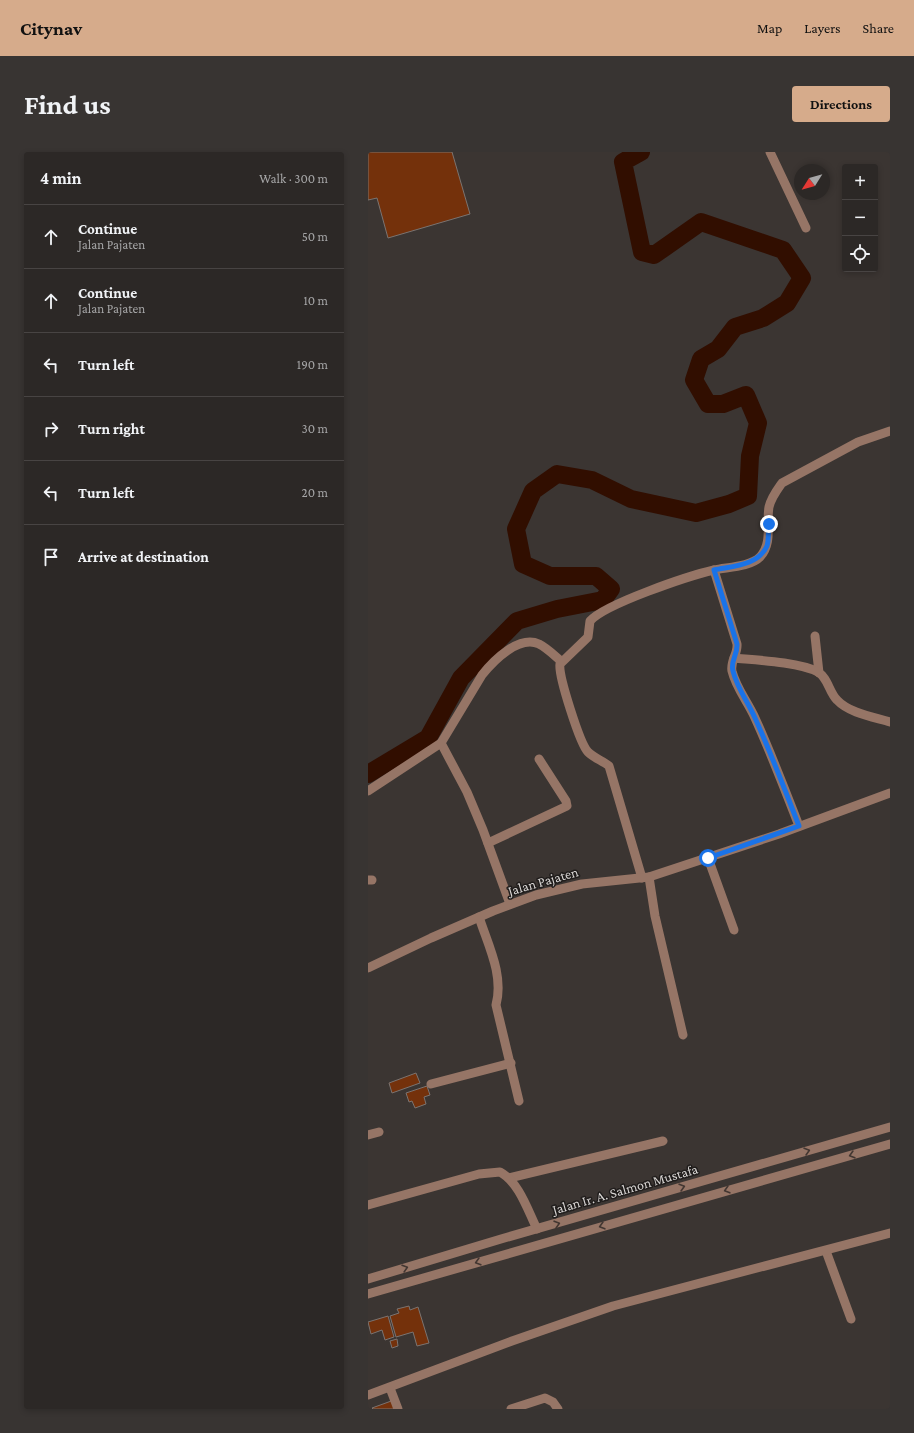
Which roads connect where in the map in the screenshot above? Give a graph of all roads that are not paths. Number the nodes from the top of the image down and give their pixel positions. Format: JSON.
{"nodes":[{"id":1,"x":770,"y":152,"type":"edge"},
{"id":2,"x":806,"y":228,"type":"dead end"},
{"id":3,"x":890,"y":431,"type":"edge"},
{"id":4,"x":714,"y":570,"type":"junction"},
{"id":5,"x":815,"y":636,"type":"dead end"},
{"id":6,"x":734,"y":658,"type":"junction"},
{"id":7,"x":562,"y":661,"type":"junction"},
{"id":8,"x":819,"y":673,"type":"junction"},
{"id":9,"x":890,"y":722,"type":"edge"},
{"id":10,"x":441,"y":743,"type":"junction"},
{"id":11,"x":539,"y":759,"type":"dead end"},
{"id":12,"x":368,"y":791,"type":"edge"},
{"id":13,"x":890,"y":792,"type":"edge"},
{"id":14,"x":799,"y":826,"type":"junction"},
{"id":15,"x":488,"y":843,"type":"junction"},
{"id":16,"x":708,"y":858,"type":"junction"},
{"id":17,"x":645,"y":878,"type":"junction"},
{"id":18,"x":510,"y":904,"type":"junction"},
{"id":19,"x":480,"y":917,"type":"junction"},
{"id":20,"x":734,"y":930,"type":"dead end"},
{"id":21,"x":368,"y":968,"type":"edge"},
{"id":22,"x":683,"y":1035,"type":"dead end"},
{"id":23,"x":511,"y":1063,"type":"junction"},
{"id":24,"x":431,"y":1084,"type":"dead end"},
{"id":25,"x":519,"y":1101,"type":"dead end"},
{"id":26,"x":890,"y":1127,"type":"edge"},
{"id":27,"x":379,"y":1132,"type":"dead end"},
{"id":28,"x":368,"y":1135,"type":"edge"},
{"id":29,"x":663,"y":1141,"type":"dead end"},
{"id":30,"x":890,"y":1144,"type":"edge"},
{"id":31,"x":509,"y":1178,"type":"junction"},
{"id":32,"x":368,"y":1205,"type":"edge"},
{"id":33,"x":537,"y":1229,"type":"junction"},
{"id":34,"x":890,"y":1232,"type":"edge"},
{"id":35,"x":826,"y":1251,"type":"junction"},
{"id":36,"x":372,"y":1278,"type":"edge"},
{"id":37,"x":381,"y":1290,"type":"junction"},
{"id":38,"x":368,"y":1294,"type":"edge"},
{"id":39,"x":851,"y":1319,"type":"dead end"},
{"id":40,"x":390,"y":1388,"type":"junction"},
{"id":41,"x":368,"y":1395,"type":"edge"},
{"id":42,"x":398,"y":1409,"type":"edge"},
{"id":43,"x":511,"y":1409,"type":"edge"},
{"id":44,"x":558,"y":1409,"type":"edge"}],
"edges":[{"from":1,"to":2,"type":"street"},
{"from":3,"to":4,"type":"street"},
{"from":4,"to":6,"type":"street"},
{"from":4,"to":7,"type":"street"},
{"from":5,"to":8,"type":"street"},
{"from":6,"to":8,"type":"street"},
{"from":6,"to":14,"type":"street"},
{"from":7,"to":10,"type":"street"},
{"from":7,"to":17,"type":"street"},
{"from":8,"to":9,"type":"street"},
{"from":10,"to":12,"type":"street"},
{"from":10,"to":15,"type":"street"},
{"from":11,"to":15,"type":"street"},
{"from":13,"to":14,"type":"street","name":"Jalan Pajaten"},
{"from":14,"to":16,"type":"street","name":"Jalan Pajaten"},
{"from":15,"to":18,"type":"street"},
{"from":16,"to":17,"type":"street","name":"Jalan Pajaten"},
{"from":16,"to":20,"type":"street"},
{"from":17,"to":18,"type":"street","name":"Jalan Pajaten"},
{"from":17,"to":22,"type":"street"},
{"from":18,"to":19,"type":"street","name":"Jalan Pajaten"},
{"from":19,"to":21,"type":"street","name":"Jalan Pajaten"},
{"from":19,"to":23,"type":"street"},
{"from":23,"to":24,"type":"street"},
{"from":23,"to":25,"type":"street"},
{"from":33,"to":26,"type":"street","name":"Jalan Ir. A. Salmon Mustafa","one_way":true},
{"from":27,"to":28,"type":"street"},
{"from":29,"to":31,"type":"street"},
{"from":30,"to":37,"type":"street","name":"Jalan Ir. A. Salmon Mustafa","one_way":true},
{"from":31,"to":32,"type":"street"},
{"from":31,"to":33,"type":"street"},
{"from":36,"to":33,"type":"street","name":"Jalan Ir. A. Salmon Mustafa","one_way":true},
{"from":34,"to":35,"type":"street"},
{"from":35,"to":39,"type":"street"},
{"from":35,"to":40,"type":"street"},
{"from":36,"to":37,"type":"street"},
{"from":37,"to":38,"type":"street","name":"Jalan Ir. A. Salmon Mustafa"},
{"from":40,"to":41,"type":"street"},
{"from":40,"to":42,"type":"street"},
{"from":43,"to":44,"type":"street"}]}
